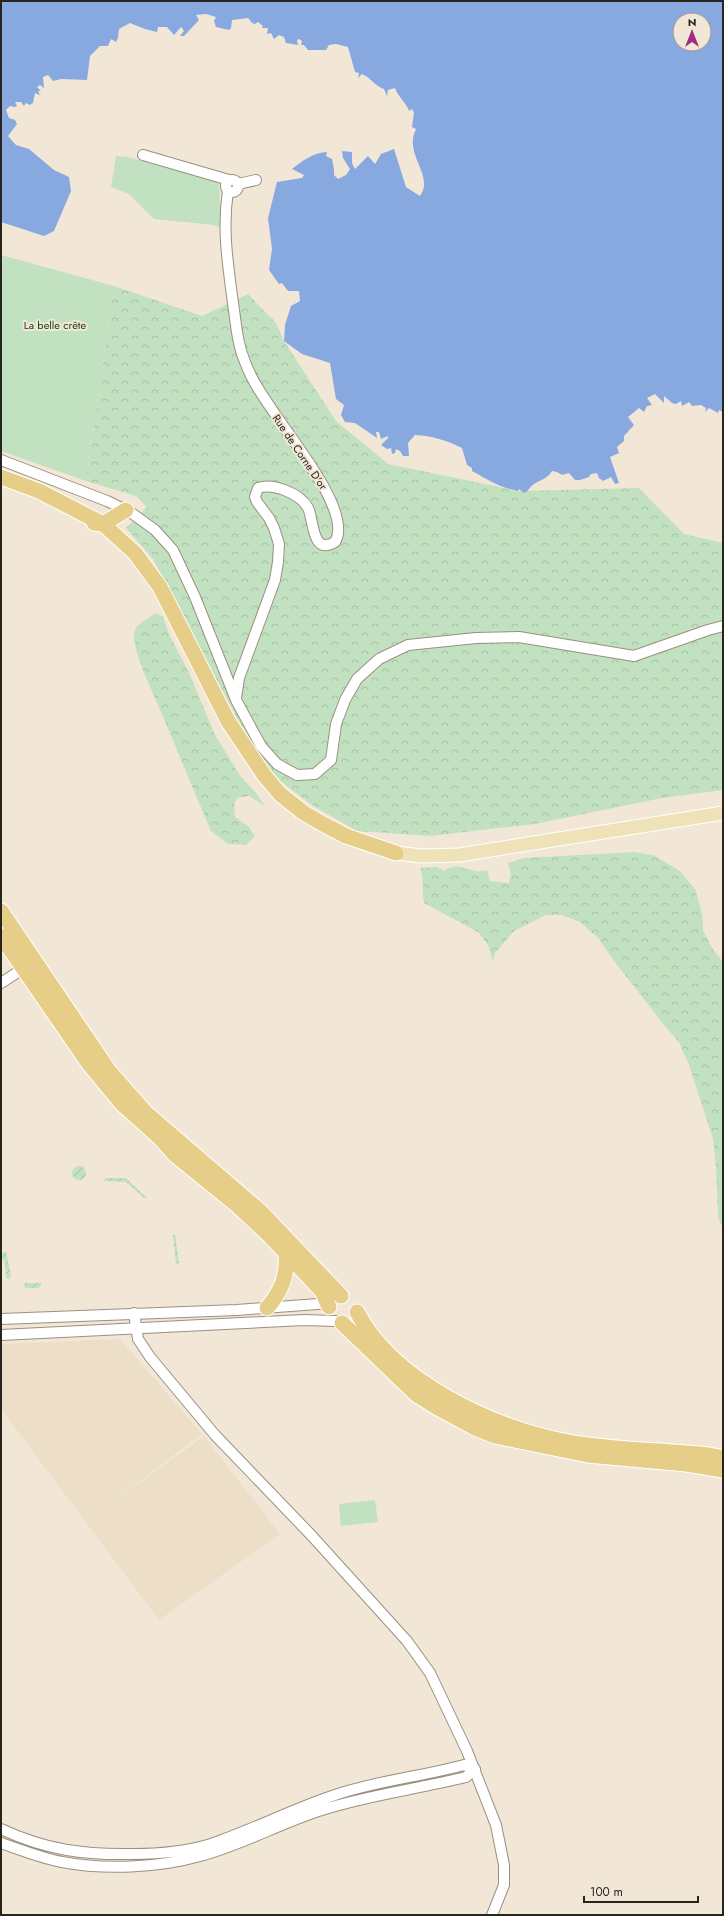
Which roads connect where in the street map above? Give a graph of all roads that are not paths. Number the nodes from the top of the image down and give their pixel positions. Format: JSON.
{"nodes":[{"id":1,"x":143,"y":155,"type":"dead end"},
{"id":2,"x":256,"y":180,"type":"dead end"},
{"id":3,"x":234,"y":182,"type":"junction"},
{"id":4,"x":1,"y":460,"type":"edge"},
{"id":5,"x":1,"y":477,"type":"edge"},
{"id":6,"x":1,"y":485,"type":"edge"},
{"id":7,"x":128,"y":511,"type":"junction"},
{"id":8,"x":74,"y":517,"type":"junction"},
{"id":9,"x":103,"y":524,"type":"junction"},
{"id":10,"x":129,"y":548,"type":"junction"},
{"id":11,"x":723,"y":626,"type":"edge"},
{"id":12,"x":244,"y":665,"type":"junction"},
{"id":13,"x":223,"y":669,"type":"junction"},
{"id":14,"x":236,"y":700,"type":"junction"},
{"id":15,"x":723,"y":813,"type":"edge"},
{"id":16,"x":396,"y":853,"type":"junction"},
{"id":17,"x":1,"y":911,"type":"edge"},
{"id":18,"x":1,"y":936,"type":"edge"},
{"id":19,"x":24,"y":968,"type":"junction"},
{"id":20,"x":1,"y":983,"type":"edge"},
{"id":21,"x":286,"y":1252,"type":"junction"},
{"id":22,"x":332,"y":1302,"type":"junction"},
{"id":23,"x":267,"y":1308,"type":"junction"},
{"id":24,"x":357,"y":1312,"type":"junction"},
{"id":25,"x":134,"y":1313,"type":"junction"},
{"id":26,"x":1,"y":1319,"type":"edge"},
{"id":27,"x":339,"y":1322,"type":"junction"},
{"id":28,"x":135,"y":1328,"type":"junction"},
{"id":29,"x":1,"y":1335,"type":"edge"},
{"id":30,"x":723,"y":1458,"type":"edge"},
{"id":31,"x":723,"y":1470,"type":"edge"},
{"id":32,"x":475,"y":1769,"type":"junction"},
{"id":33,"x":1,"y":1829,"type":"edge"},
{"id":34,"x":245,"y":1835,"type":"junction"},
{"id":35,"x":1,"y":1843,"type":"edge"},
{"id":36,"x":492,"y":1915,"type":"edge"}],
"edges":[{"from":1,"to":3,"type":"street"},
{"from":2,"to":3,"type":"street"},
{"from":3,"to":12,"type":"street","name":"Rue de Corne D'or"},
{"from":4,"to":7,"type":"street"},
{"from":5,"to":9,"type":"highway"},
{"from":6,"to":8,"type":"highway"},
{"from":7,"to":9,"type":"highway"},
{"from":7,"to":10,"type":"highway"},
{"from":7,"to":13,"type":"street"},
{"from":8,"to":9,"type":"highway"},
{"from":8,"to":16,"type":"highway"},
{"from":9,"to":10,"type":"highway"},
{"from":10,"to":16,"type":"highway"},
{"from":11,"to":14,"type":"street"},
{"from":12,"to":13,"type":"street"},
{"from":12,"to":14,"type":"street"},
{"from":13,"to":14,"type":"street"},
{"from":15,"to":16,"type":"main road"},
{"from":17,"to":22,"type":"highway"},
{"from":18,"to":19,"type":"highway"},
{"from":19,"to":20,"type":"street"},
{"from":19,"to":21,"type":"highway"},
{"from":21,"to":22,"type":"highway"},
{"from":21,"to":23,"type":"highway"},
{"from":22,"to":23,"type":"street"},
{"from":22,"to":24,"type":"highway"},
{"from":22,"to":27,"type":"highway"},
{"from":23,"to":25,"type":"street"},
{"from":24,"to":27,"type":"highway"},
{"from":24,"to":30,"type":"highway"},
{"from":25,"to":26,"type":"street"},
{"from":25,"to":28,"type":"street"},
{"from":27,"to":28,"type":"street"},
{"from":27,"to":31,"type":"highway"},
{"from":28,"to":29,"type":"street"},
{"from":28,"to":32,"type":"street"},
{"from":32,"to":34,"type":"street"},
{"from":32,"to":36,"type":"street"},
{"from":33,"to":34,"type":"street"},
{"from":34,"to":35,"type":"street"}]}
